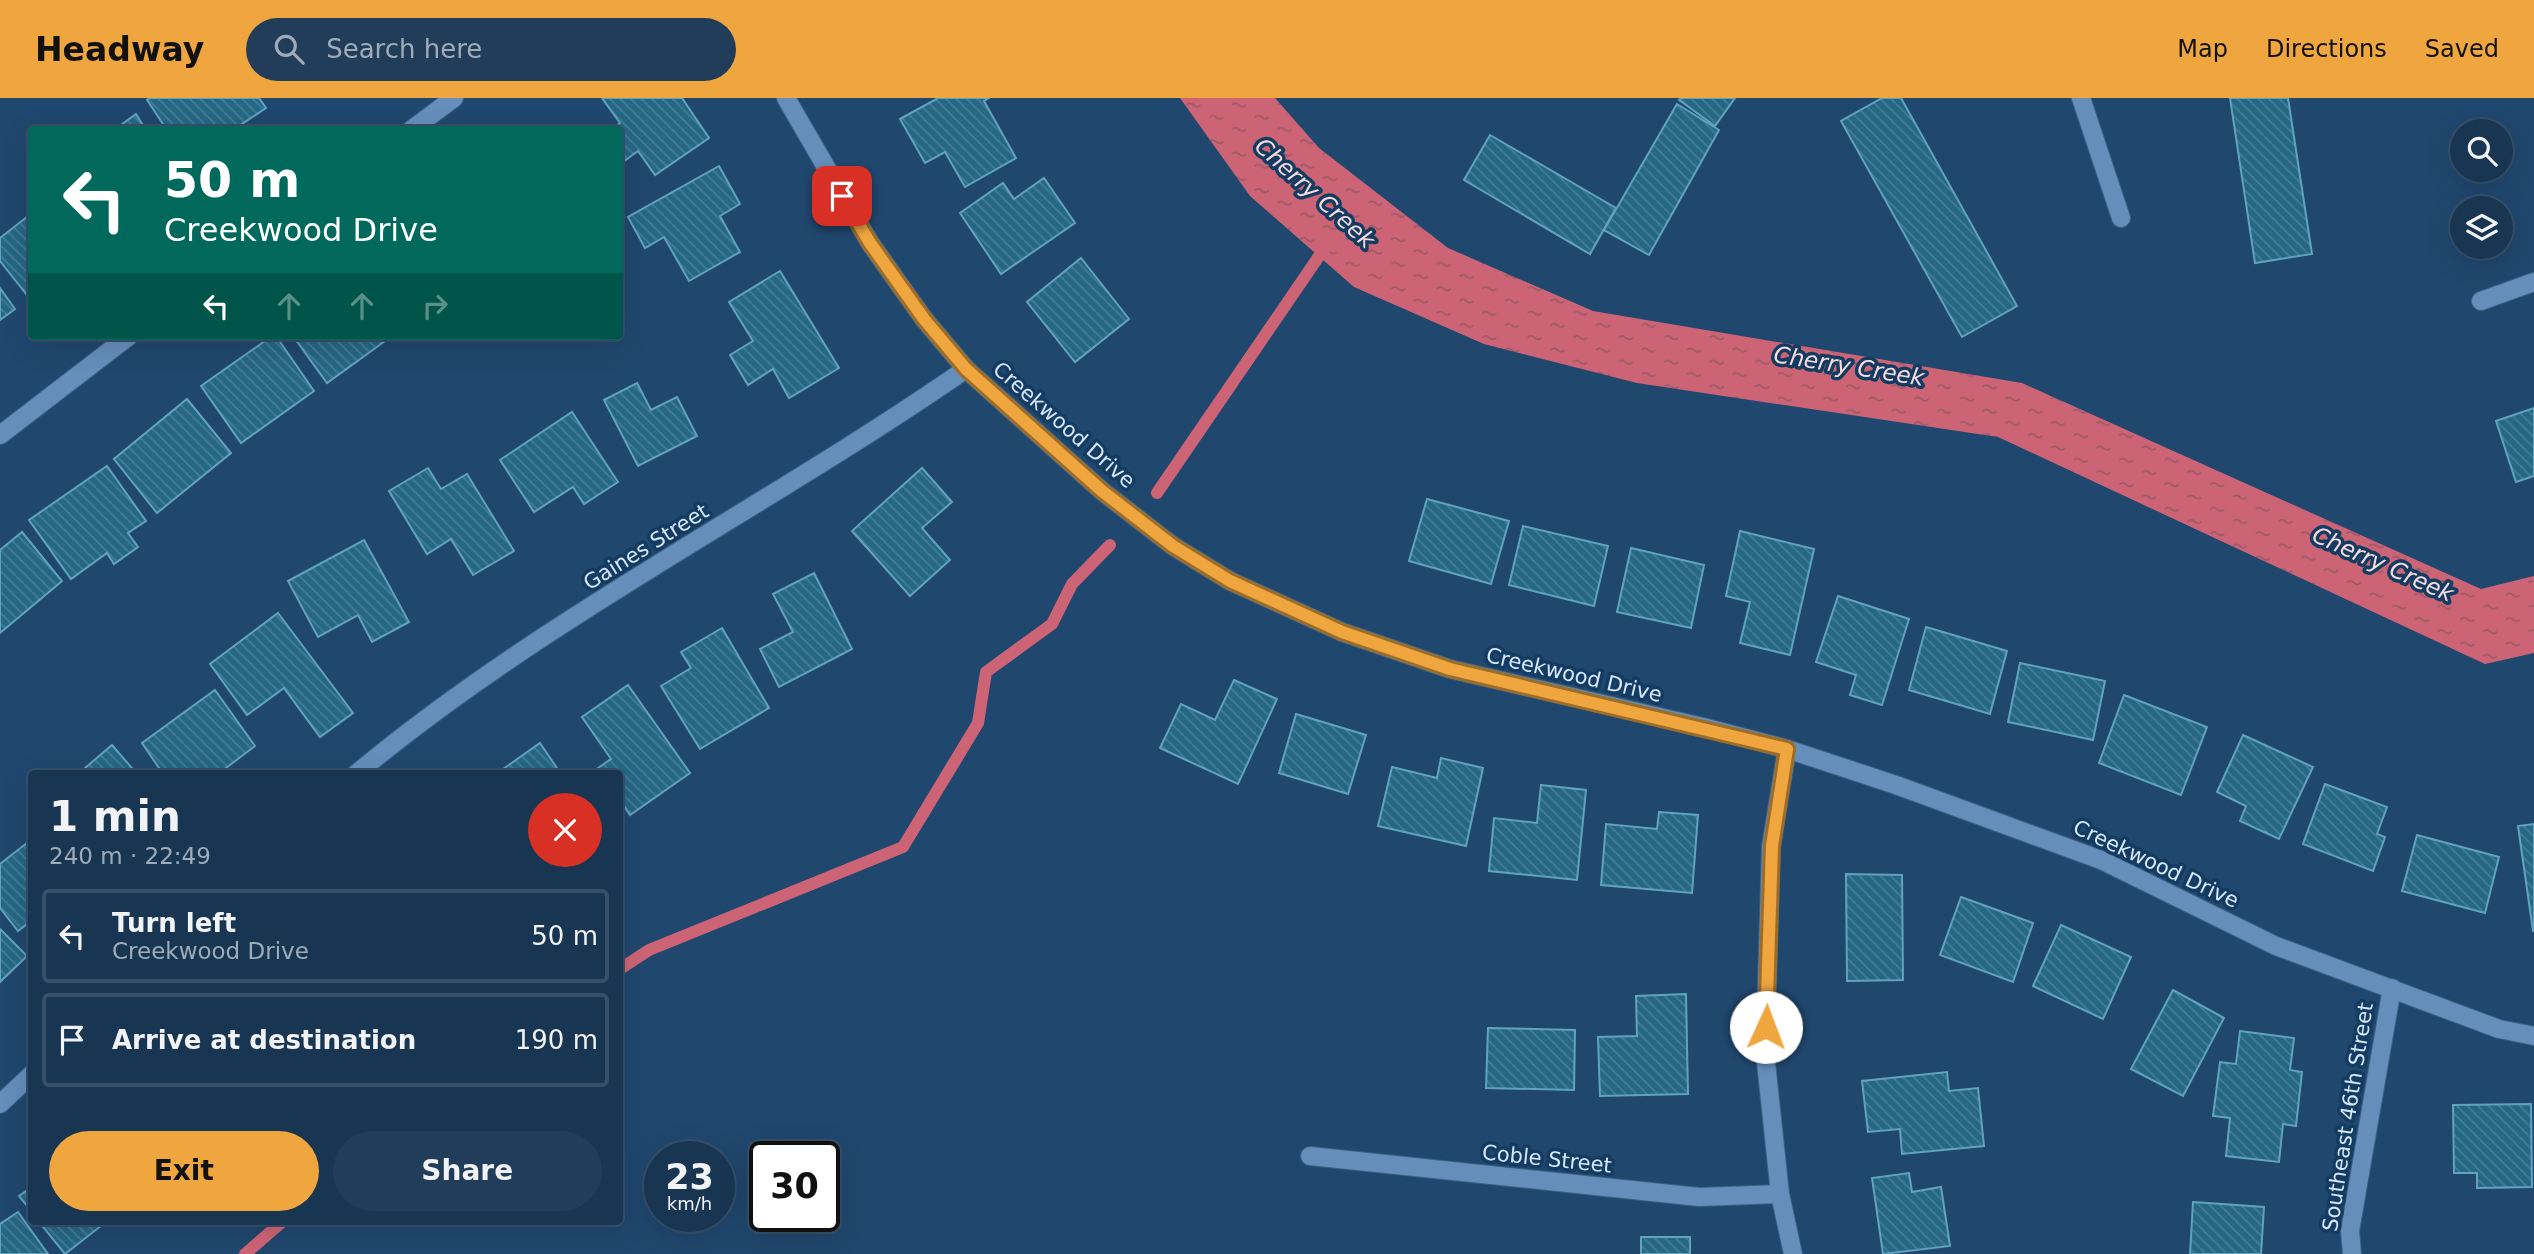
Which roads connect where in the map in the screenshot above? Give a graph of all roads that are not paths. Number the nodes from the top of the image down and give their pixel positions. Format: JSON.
{"nodes":[{"id":1,"x":454,"y":98,"type":"edge"},
{"id":2,"x":786,"y":98,"type":"edge"},
{"id":3,"x":2081,"y":98,"type":"edge"},
{"id":4,"x":416,"y":126,"type":"edge"},
{"id":5,"x":2121,"y":218,"type":"dead end"},
{"id":6,"x":2534,"y":282,"type":"edge"},
{"id":7,"x":2481,"y":300,"type":"dead end"},
{"id":8,"x":124,"y":340,"type":"edge"},
{"id":9,"x":966,"y":369,"type":"junction"},
{"id":10,"x":0,"y":435,"type":"edge"},
{"id":11,"x":1787,"y":749,"type":"junction"},
{"id":12,"x":361,"y":770,"type":"edge"},
{"id":13,"x":2392,"y":988,"type":"junction"},
{"id":14,"x":2534,"y":1036,"type":"edge"},
{"id":15,"x":28,"y":1078,"type":"edge"},
{"id":16,"x":0,"y":1104,"type":"edge"},
{"id":17,"x":1310,"y":1156,"type":"dead end"},
{"id":18,"x":1780,"y":1194,"type":"junction"},
{"id":19,"x":1793,"y":1254,"type":"edge"},
{"id":20,"x":2352,"y":1254,"type":"edge"}],
"edges":[{"from":1,"to":4,"type":"street"},
{"from":2,"to":9,"type":"street","name":"Creekwood Drive"},
{"from":3,"to":5,"type":"street"},
{"from":6,"to":7,"type":"street"},
{"from":8,"to":10,"type":"street"},
{"from":9,"to":11,"type":"street","name":"Creekwood Drive"},
{"from":9,"to":12,"type":"street","name":"Gaines Street"},
{"from":11,"to":13,"type":"street","name":"Creekwood Drive"},
{"from":11,"to":18,"type":"street"},
{"from":13,"to":14,"type":"street","name":"Creekwood Drive"},
{"from":13,"to":20,"type":"street","name":"Southeast 46th Street"},
{"from":15,"to":16,"type":"street"},
{"from":17,"to":18,"type":"street","name":"Coble Street"},
{"from":18,"to":19,"type":"street"}]}
